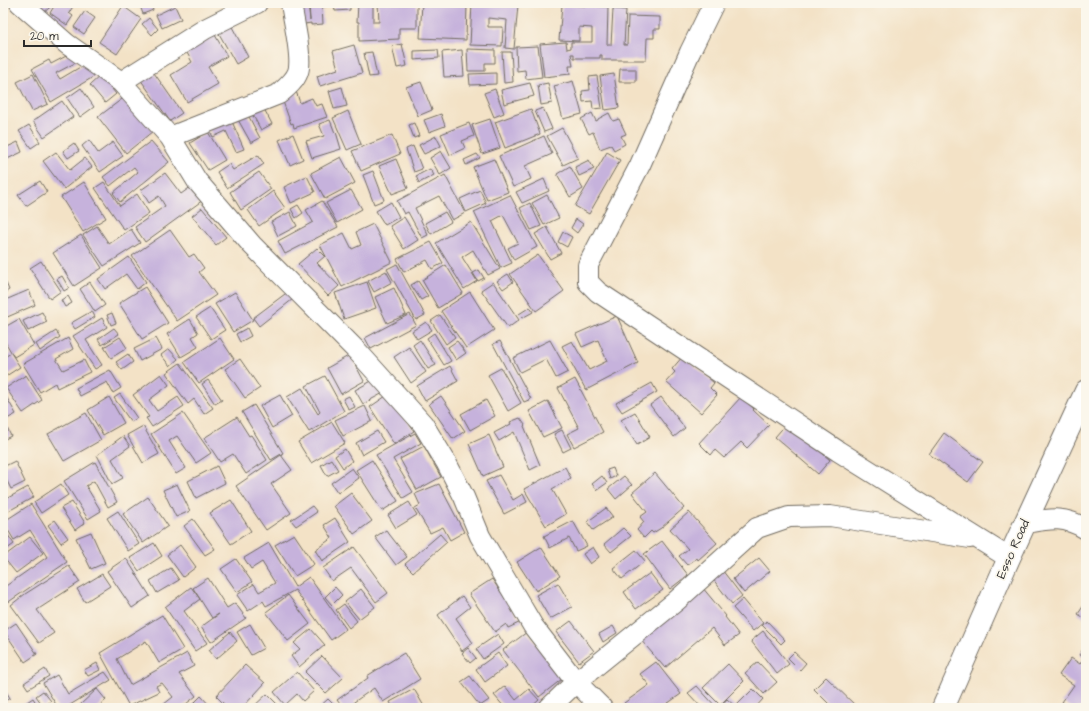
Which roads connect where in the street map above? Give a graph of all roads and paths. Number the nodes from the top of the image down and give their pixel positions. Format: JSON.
{"nodes":[{"id":1,"x":20,"y":3,"type":"edge"},
{"id":2,"x":257,"y":3,"type":"edge"},
{"id":3,"x":290,"y":3,"type":"edge"},
{"id":4,"x":714,"y":3,"type":"edge"},
{"id":5,"x":121,"y":82,"type":"junction"},
{"id":6,"x":170,"y":137,"type":"junction"},
{"id":7,"x":1086,"y":391,"type":"edge"},
{"id":8,"x":1024,"y":523,"type":"junction"},
{"id":9,"x":1086,"y":529,"type":"edge"},
{"id":10,"x":980,"y":540,"type":"junction"},
{"id":11,"x":1009,"y":558,"type":"junction"},
{"id":12,"x":576,"y":682,"type":"junction"},
{"id":13,"x":549,"y":708,"type":"edge"},
{"id":14,"x":602,"y":708,"type":"edge"},
{"id":15,"x":943,"y":708,"type":"edge"}],
"edges":[{"from":1,"to":5,"type":"street"},
{"from":2,"to":5,"type":"street"},
{"from":3,"to":6,"type":"street"},
{"from":4,"to":10,"type":"street"},
{"from":5,"to":6,"type":"street"},
{"from":6,"to":12,"type":"street"},
{"from":7,"to":8,"type":"street","name":"Esso Road"},
{"from":8,"to":9,"type":"street"},
{"from":8,"to":11,"type":"street","name":"Esso Road"},
{"from":10,"to":11,"type":"street"},
{"from":10,"to":12,"type":"street"},
{"from":11,"to":15,"type":"street","name":"Esso Road"},
{"from":12,"to":13,"type":"street"},
{"from":12,"to":14,"type":"street"}]}
